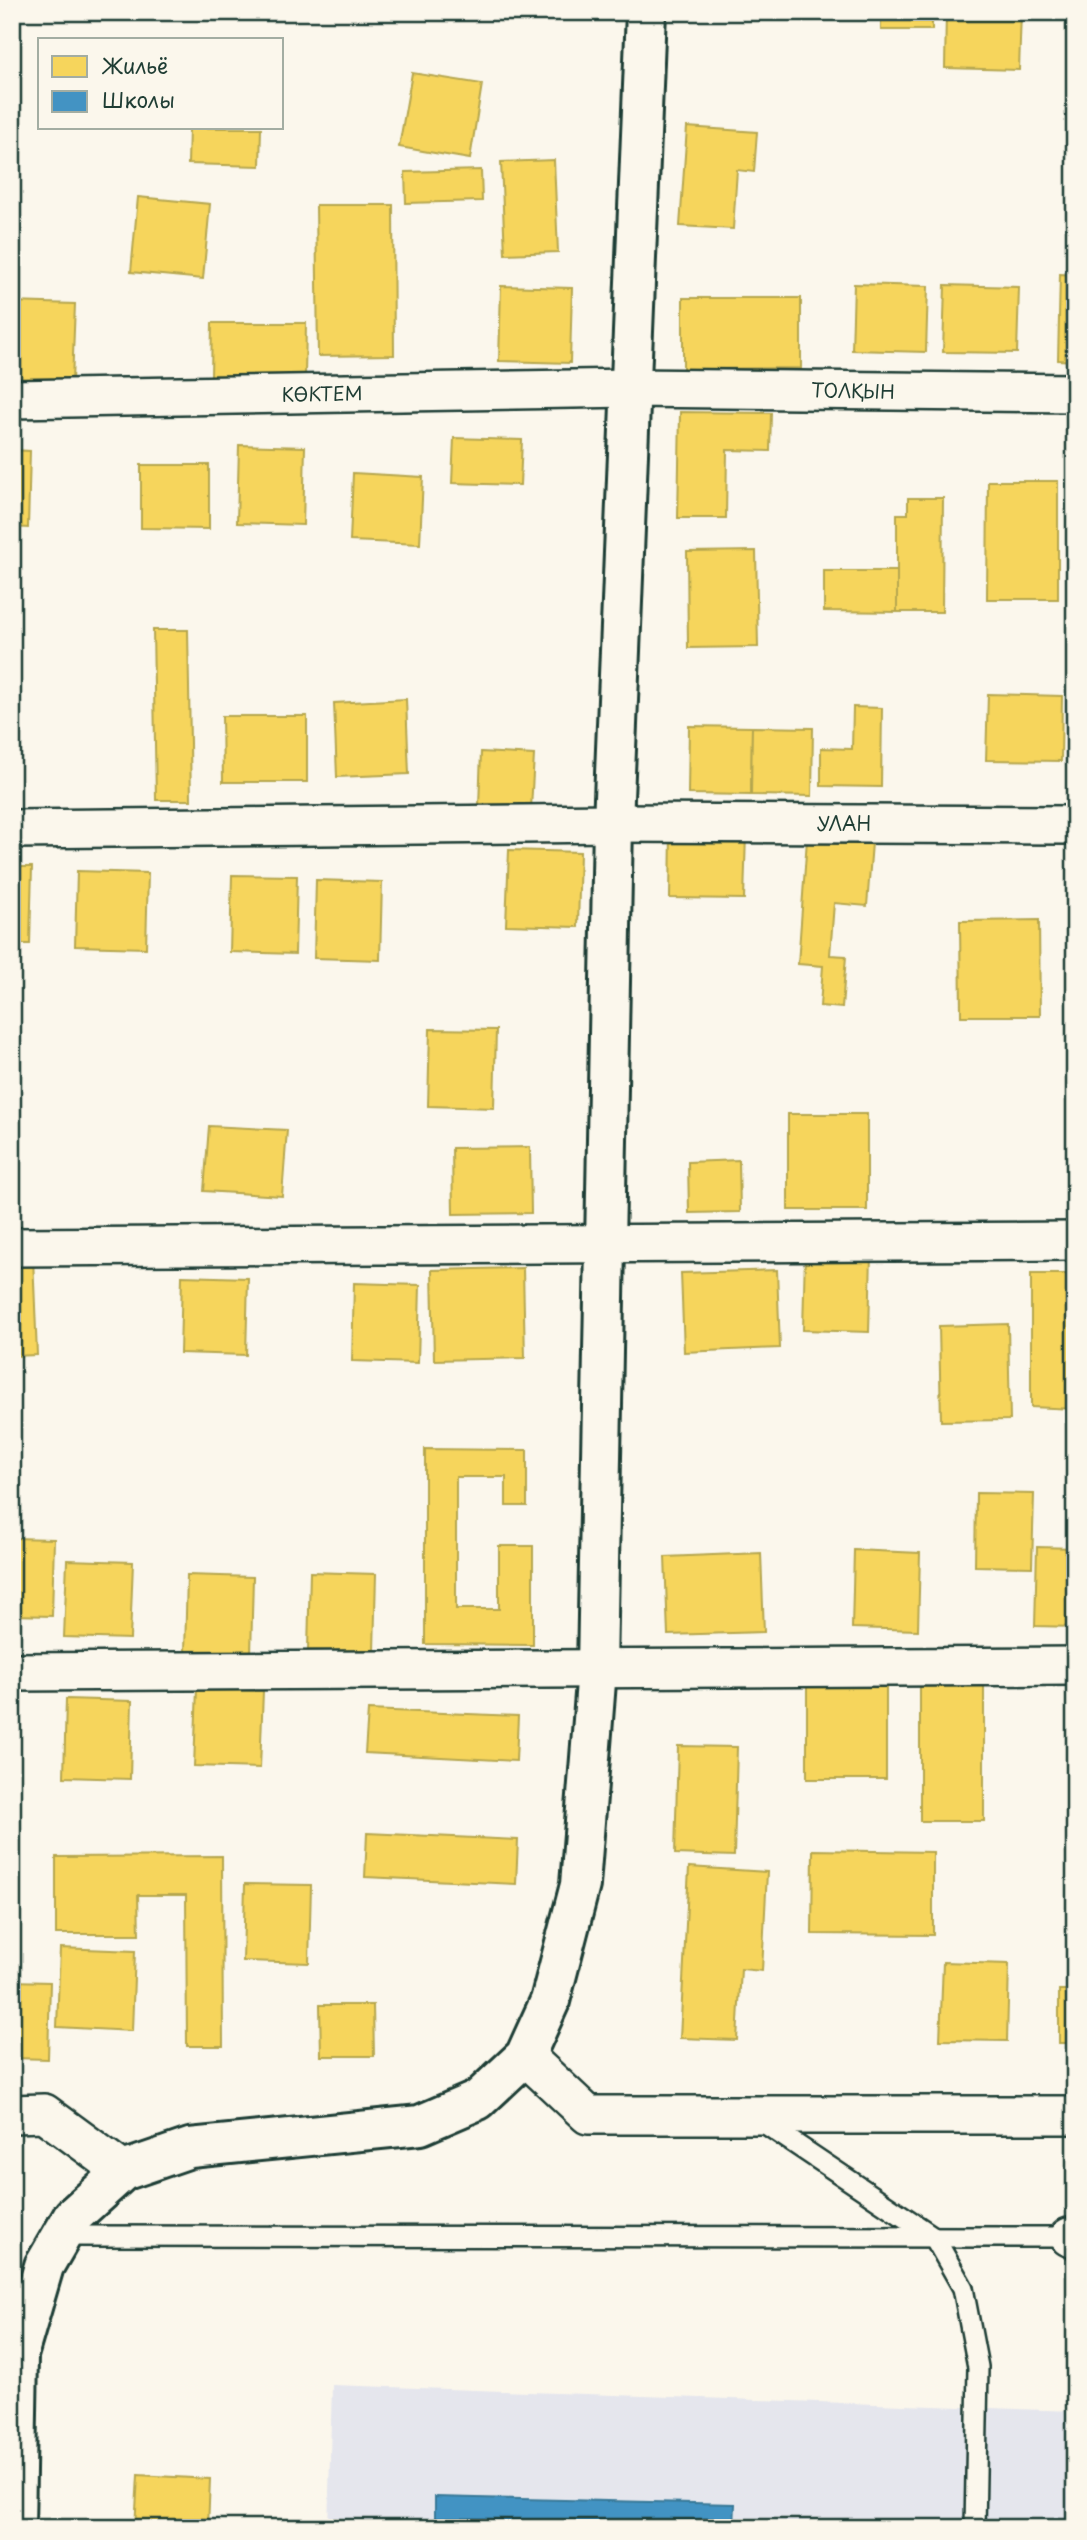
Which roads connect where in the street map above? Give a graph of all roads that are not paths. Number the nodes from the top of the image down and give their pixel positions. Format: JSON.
{"nodes":[{"id":1,"x":646,"y":12,"type":"edge"},
{"id":2,"x":631,"y":388,"type":"junction"},
{"id":3,"x":1075,"y":393,"type":"edge"},
{"id":4,"x":12,"y":399,"type":"edge"},
{"id":5,"x":613,"y":823,"type":"junction"},
{"id":6,"x":1075,"y":825,"type":"edge"},
{"id":7,"x":12,"y":829,"type":"edge"},
{"id":8,"x":1075,"y":1241,"type":"edge"},
{"id":9,"x":606,"y":1243,"type":"junction"},
{"id":10,"x":12,"y":1247,"type":"edge"},
{"id":11,"x":1075,"y":1666,"type":"edge"},
{"id":12,"x":597,"y":1669,"type":"junction"},
{"id":13,"x":12,"y":1672,"type":"edge"},
{"id":14,"x":525,"y":2056,"type":"junction"},
{"id":15,"x":12,"y":2114,"type":"edge"},
{"id":16,"x":751,"y":2115,"type":"junction"},
{"id":17,"x":1075,"y":2115,"type":"edge"},
{"id":18,"x":123,"y":2171,"type":"junction"},
{"id":19,"x":61,"y":2236,"type":"junction"},
{"id":20,"x":934,"y":2237,"type":"junction"},
{"id":21,"x":1073,"y":2238,"type":"edge"},
{"id":22,"x":15,"y":2387,"type":"edge"},
{"id":23,"x":15,"y":2528,"type":"edge"},
{"id":24,"x":975,"y":2528,"type":"edge"}],
"edges":[{"from":1,"to":2,"type":"street"},
{"from":2,"to":3,"type":"street","name":"ТОЛҚЫН"},
{"from":2,"to":4,"type":"street","name":"КӨКТЕМ"},
{"from":2,"to":5,"type":"street"},
{"from":5,"to":6,"type":"street","name":"УЛАН"},
{"from":5,"to":7,"type":"street","name":"УЛАН"},
{"from":5,"to":9,"type":"street"},
{"from":8,"to":9,"type":"street"},
{"from":9,"to":10,"type":"street"},
{"from":9,"to":12,"type":"street"},
{"from":11,"to":12,"type":"street"},
{"from":12,"to":13,"type":"street"},
{"from":12,"to":14,"type":"street"},
{"from":14,"to":16,"type":"street"},
{"from":14,"to":18,"type":"street"},
{"from":15,"to":18,"type":"street"},
{"from":16,"to":17,"type":"street"},
{"from":16,"to":20,"type":"lane"},
{"from":18,"to":19,"type":"street"},
{"from":19,"to":20,"type":"lane"},
{"from":19,"to":22,"type":"street"},
{"from":20,"to":21,"type":"lane"},
{"from":20,"to":24,"type":"lane"},
{"from":22,"to":23,"type":"street"}]}
